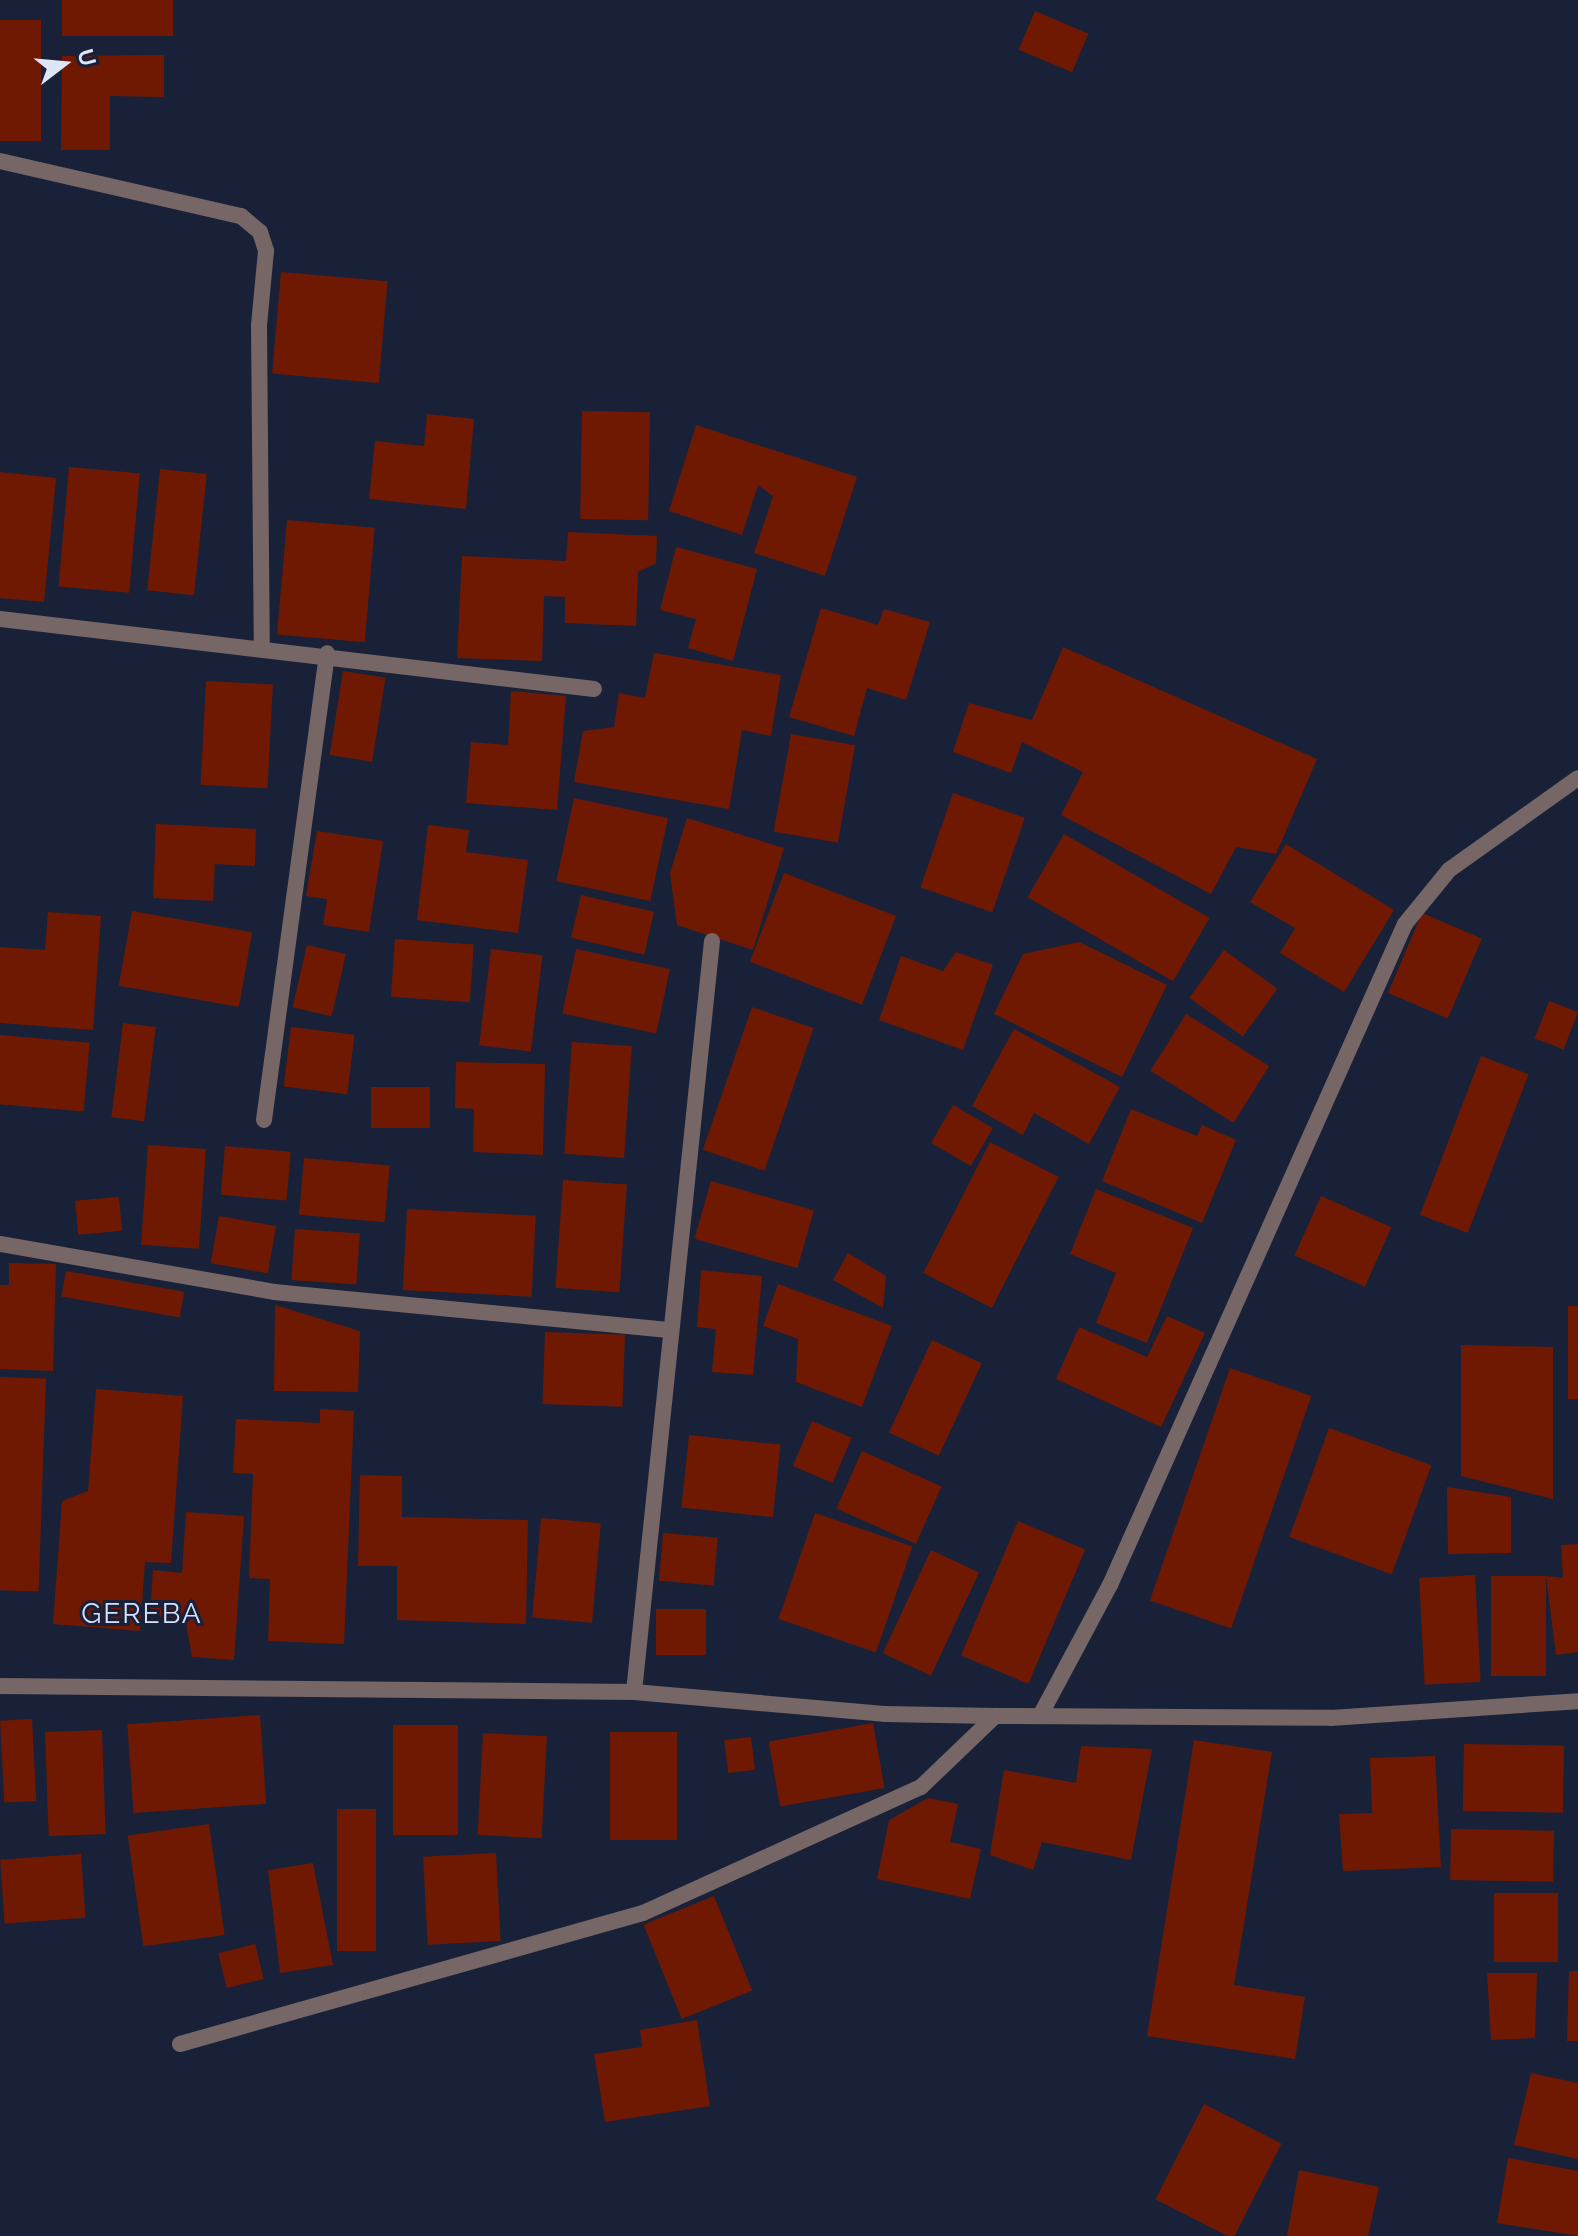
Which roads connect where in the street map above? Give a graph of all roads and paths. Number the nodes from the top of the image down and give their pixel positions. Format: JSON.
{"nodes":[{"id":1,"x":0,"y":161,"type":"edge"},
{"id":2,"x":0,"y":619,"type":"edge"},
{"id":3,"x":262,"y":646,"type":"junction"},
{"id":4,"x":327,"y":653,"type":"junction"},
{"id":5,"x":594,"y":689,"type":"dead end"},
{"id":6,"x":1578,"y":778,"type":"edge"},
{"id":7,"x":712,"y":941,"type":"dead end"},
{"id":8,"x":264,"y":1120,"type":"dead end"},
{"id":9,"x":0,"y":1244,"type":"edge"},
{"id":10,"x":671,"y":1330,"type":"junction"},
{"id":11,"x":0,"y":1686,"type":"edge"},
{"id":12,"x":634,"y":1692,"type":"junction"},
{"id":13,"x":1578,"y":1701,"type":"edge"},
{"id":14,"x":995,"y":1716,"type":"junction"},
{"id":15,"x":1040,"y":1716,"type":"junction"},
{"id":16,"x":180,"y":2044,"type":"dead end"}],
"edges":[{"from":1,"to":3,"type":"street"},
{"from":2,"to":3,"type":"street"},
{"from":3,"to":4,"type":"street"},
{"from":4,"to":5,"type":"street"},
{"from":4,"to":8,"type":"street"},
{"from":6,"to":15,"type":"street"},
{"from":7,"to":10,"type":"street"},
{"from":9,"to":10,"type":"street"},
{"from":10,"to":12,"type":"street"},
{"from":11,"to":12,"type":"street"},
{"from":12,"to":14,"type":"street"},
{"from":13,"to":15,"type":"street"},
{"from":14,"to":15,"type":"street"},
{"from":14,"to":16,"type":"street"}]}
